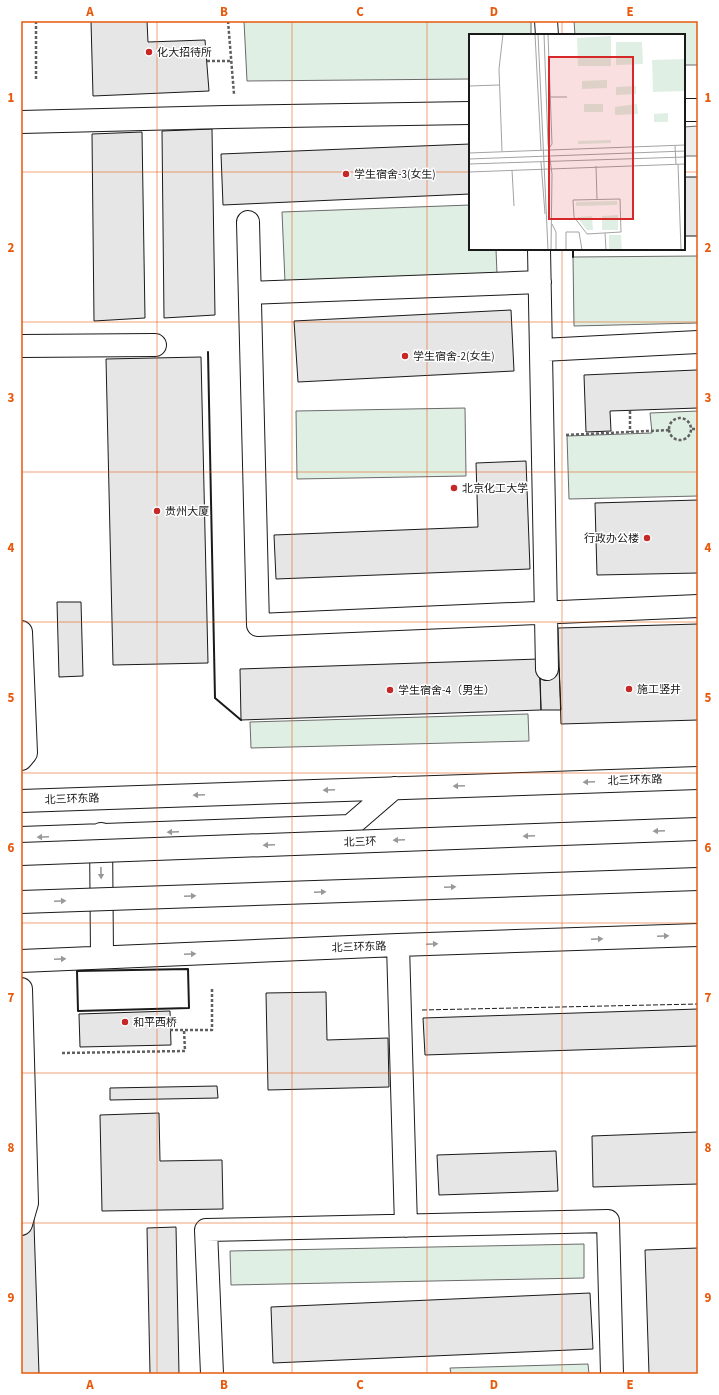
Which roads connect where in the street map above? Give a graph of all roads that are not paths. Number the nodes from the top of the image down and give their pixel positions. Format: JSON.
{"nodes":[{"id":1,"x":546,"y":21,"type":"edge"},
{"id":2,"x":547,"y":34,"type":"edge"},
{"id":3,"x":685,"y":110,"type":"edge"},
{"id":4,"x":698,"y":110,"type":"edge"},
{"id":5,"x":469,"y":113,"type":"edge"},
{"id":6,"x":21,"y":122,"type":"edge"},
{"id":7,"x":248,"y":222,"type":"dead end"},
{"id":8,"x":540,"y":250,"type":"edge"},
{"id":9,"x":540,"y":282,"type":"junction"},
{"id":10,"x":250,"y":293,"type":"junction"},
{"id":11,"x":698,"y":342,"type":"edge"},
{"id":12,"x":155,"y":345,"type":"dead end"},
{"id":13,"x":21,"y":346,"type":"edge"},
{"id":14,"x":542,"y":350,"type":"junction"},
{"id":15,"x":698,"y":606,"type":"edge"},
{"id":16,"x":545,"y":613,"type":"junction"},
{"id":17,"x":21,"y":632,"type":"edge"},
{"id":18,"x":547,"y":669,"type":"dead end"},
{"id":19,"x":21,"y":759,"type":"edge"},
{"id":20,"x":698,"y":778,"type":"edge"},
{"id":21,"x":394,"y":788,"type":"junction"},
{"id":22,"x":21,"y":801,"type":"edge"},
{"id":23,"x":698,"y":829,"type":"edge"},
{"id":24,"x":101,"y":834,"type":"junction"},
{"id":25,"x":21,"y":838,"type":"edge"},
{"id":26,"x":21,"y":854,"type":"edge"},
{"id":27,"x":698,"y":879,"type":"edge"},
{"id":28,"x":21,"y":902,"type":"edge"},
{"id":29,"x":698,"y":935,"type":"edge"},
{"id":30,"x":398,"y":945,"type":"junction"},
{"id":31,"x":102,"y":957,"type":"junction"},
{"id":32,"x":21,"y":961,"type":"edge"},
{"id":33,"x":21,"y":989,"type":"edge"},
{"id":34,"x":21,"y":1224,"type":"edge"},
{"id":35,"x":406,"y":1226,"type":"junction"},
{"id":36,"x":212,"y":1374,"type":"edge"},
{"id":37,"x":612,"y":1374,"type":"edge"}],
"edges":[{"from":1,"to":2,"type":"main road"},
{"from":3,"to":4,"type":"main road"},
{"from":5,"to":6,"type":"main road"},
{"from":7,"to":10,"type":"main road"},
{"from":8,"to":9,"type":"main road"},
{"from":9,"to":10,"type":"main road"},
{"from":9,"to":14,"type":"main road"},
{"from":10,"to":16,"type":"main road"},
{"from":11,"to":14,"type":"main road"},
{"from":12,"to":13,"type":"main road"},
{"from":14,"to":16,"type":"main road"},
{"from":15,"to":16,"type":"main road"},
{"from":16,"to":18,"type":"main road"},
{"from":17,"to":19,"type":"main road"},
{"from":20,"to":21,"type":"main road","name":"北三环东路","one_way":true},
{"from":21,"to":22,"type":"main road","name":"北三环东路","one_way":true},
{"from":21,"to":24,"type":"main road","one_way":true},
{"from":23,"to":26,"type":"main road","name":"北三环","one_way":true,"bridge":true},
{"from":24,"to":25,"type":"main road","one_way":true},
{"from":24,"to":31,"type":"main road","one_way":true},
{"from":28,"to":27,"type":"main road","one_way":true,"bridge":true},
{"from":30,"to":29,"type":"main road","name":"北三环东路","one_way":true},
{"from":31,"to":30,"type":"main road","name":"北三环东路","one_way":true},
{"from":30,"to":35,"type":"main road"},
{"from":32,"to":31,"type":"main road","name":"北三环东路","one_way":true},
{"from":33,"to":34,"type":"main road"},
{"from":35,"to":36,"type":"main road"},
{"from":35,"to":37,"type":"main road"}]}
